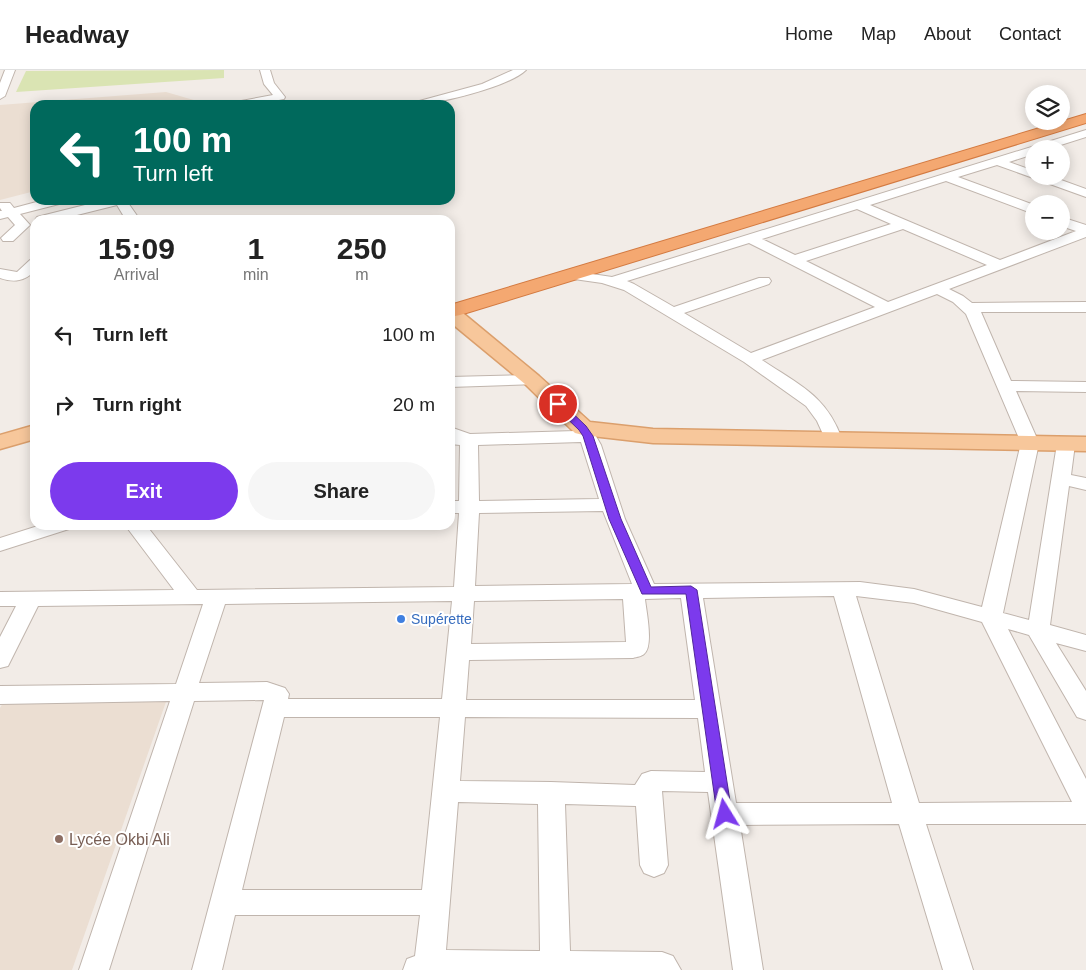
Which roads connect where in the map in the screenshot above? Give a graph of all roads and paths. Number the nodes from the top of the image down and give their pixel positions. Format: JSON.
{"nodes":[{"id":1,"x":10,"y":70,"type":"edge"},
{"id":2,"x":265,"y":70,"type":"edge"},
{"id":3,"x":521,"y":70,"type":"edge"},
{"id":4,"x":0,"y":96,"type":"edge"},
{"id":5,"x":264,"y":100,"type":"edge"},
{"id":6,"x":434,"y":100,"type":"edge"},
{"id":7,"x":1086,"y":108,"type":"edge"},
{"id":8,"x":1070,"y":112,"type":"edge"},
{"id":9,"x":1086,"y":118,"type":"edge"},
{"id":10,"x":1025,"y":126,"type":"edge"},
{"id":11,"x":1086,"y":133,"type":"edge"},
{"id":12,"x":1068,"y":139,"type":"junction"},
{"id":13,"x":1065,"y":140,"type":"edge"},
{"id":14,"x":1086,"y":145,"type":"edge"},
{"id":15,"x":1025,"y":152,"type":"edge"},
{"id":16,"x":996,"y":161,"type":"junction"},
{"id":17,"x":1025,"y":172,"type":"edge"},
{"id":18,"x":946,"y":177,"type":"junction"},
{"id":19,"x":1086,"y":177,"type":"edge"},
{"id":20,"x":1070,"y":183,"type":"edge"},
{"id":21,"x":1064,"y":185,"type":"edge"},
{"id":22,"x":1086,"y":193,"type":"edge"},
{"id":23,"x":30,"y":200,"type":"edge"},
{"id":24,"x":856,"y":204,"type":"junction"},
{"id":25,"x":32,"y":205,"type":"edge"},
{"id":26,"x":100,"y":205,"type":"edge"},
{"id":27,"x":1025,"y":207,"type":"edge"},
{"id":28,"x":88,"y":208,"type":"junction"},
{"id":29,"x":4,"y":210,"type":"edge"},
{"id":30,"x":61,"y":215,"type":"edge"},
{"id":31,"x":81,"y":215,"type":"edge"},
{"id":32,"x":29,"y":223,"type":"edge"},
{"id":33,"x":903,"y":224,"type":"junction"},
{"id":34,"x":1070,"y":225,"type":"edge"},
{"id":35,"x":1086,"y":231,"type":"edge"},
{"id":36,"x":4,"y":234,"type":"edge"},
{"id":37,"x":750,"y":238,"type":"junction"},
{"id":38,"x":794,"y":260,"type":"junction"},
{"id":39,"x":1000,"y":265,"type":"junction"},
{"id":40,"x":30,"y":268,"type":"edge"},
{"id":41,"x":0,"y":273,"type":"edge"},
{"id":42,"x":572,"y":275,"type":"junction"},
{"id":43,"x":613,"y":281,"type":"junction"},
{"id":44,"x":764,"y":281,"type":"dead end"},
{"id":45,"x":937,"y":288,"type":"junction"},
{"id":46,"x":887,"y":307,"type":"junction"},
{"id":47,"x":1086,"y":307,"type":"edge"},
{"id":48,"x":969,"y":308,"type":"junction"},
{"id":49,"x":455,"y":310,"type":"edge"},
{"id":50,"x":455,"y":310,"type":"edge"},
{"id":51,"x":674,"y":312,"type":"junction"},
{"id":52,"x":455,"y":313,"type":"edge"},
{"id":53,"x":750,"y":359,"type":"junction"},
{"id":54,"x":532,"y":380,"type":"junction"},
{"id":55,"x":455,"y":382,"type":"edge"},
{"id":56,"x":1005,"y":386,"type":"junction"},
{"id":57,"x":1086,"y":388,"type":"edge"},
{"id":58,"x":585,"y":432,"type":"junction"},
{"id":59,"x":30,"y":433,"type":"edge"},
{"id":60,"x":456,"y":437,"type":"edge"},
{"id":61,"x":833,"y":439,"type":"junction"},
{"id":62,"x":0,"y":442,"type":"edge"},
{"id":63,"x":1030,"y":443,"type":"junction"},
{"id":64,"x":1076,"y":444,"type":"edge"},
{"id":65,"x":1061,"y":479,"type":"junction"},
{"id":66,"x":1086,"y":484,"type":"edge"},
{"id":67,"x":611,"y":505,"type":"junction"},
{"id":68,"x":460,"y":507,"type":"edge"},
{"id":69,"x":46,"y":530,"type":"edge"},
{"id":70,"x":140,"y":530,"type":"edge"},
{"id":71,"x":0,"y":545,"type":"edge"},
{"id":72,"x":843,"y":589,"type":"junction"},
{"id":73,"x":691,"y":590,"type":"junction"},
{"id":74,"x":640,"y":591,"type":"junction"},
{"id":75,"x":464,"y":594,"type":"junction"},
{"id":76,"x":204,"y":597,"type":"junction"},
{"id":77,"x":0,"y":599,"type":"edge"},
{"id":78,"x":30,"y":599,"type":"junction"},
{"id":79,"x":991,"y":618,"type":"junction"},
{"id":80,"x":1038,"y":631,"type":"junction"},
{"id":81,"x":1086,"y":643,"type":"edge"},
{"id":82,"x":459,"y":652,"type":"junction"},
{"id":83,"x":0,"y":660,"type":"edge"},
{"id":84,"x":186,"y":692,"type":"junction"},
{"id":85,"x":0,"y":695,"type":"edge"},
{"id":86,"x":274,"y":708,"type":"junction"},
{"id":87,"x":453,"y":708,"type":"junction"},
{"id":88,"x":709,"y":709,"type":"junction"},
{"id":89,"x":1086,"y":711,"type":"edge"},
{"id":90,"x":720,"y":782,"type":"junction"},
{"id":91,"x":446,"y":791,"type":"junction"},
{"id":92,"x":552,"y":792,"type":"junction"},
{"id":93,"x":649,"y":796,"type":"junction"},
{"id":94,"x":1086,"y":804,"type":"edge"},
{"id":95,"x":1086,"y":813,"type":"edge"},
{"id":96,"x":725,"y":814,"type":"junction"},
{"id":97,"x":909,"y":814,"type":"junction"},
{"id":98,"x":654,"y":865,"type":"dead end"},
{"id":99,"x":435,"y":902,"type":"junction"},
{"id":100,"x":224,"y":903,"type":"junction"},
{"id":101,"x":425,"y":968,"type":"edge"},
{"id":102,"x":554,"y":968,"type":"edge"},
{"id":103,"x":664,"y":968,"type":"edge"},
{"id":104,"x":94,"y":970,"type":"edge"},
{"id":105,"x":208,"y":970,"type":"edge"},
{"id":106,"x":748,"y":970,"type":"edge"},
{"id":107,"x":958,"y":970,"type":"edge"}],
"edges":[{"from":1,"to":4,"type":"street"},
{"from":2,"to":5,"type":"street"},
{"from":3,"to":6,"type":"street"},
{"from":7,"to":8,"type":"highway"},
{"from":9,"to":42,"type":"highway"},
{"from":10,"to":50,"type":"highway"},
{"from":11,"to":12,"type":"street"},
{"from":12,"to":13,"type":"street"},
{"from":12,"to":14,"type":"street"},
{"from":15,"to":16,"type":"street"},
{"from":16,"to":17,"type":"street"},
{"from":16,"to":18,"type":"street"},
{"from":18,"to":24,"type":"street"},
{"from":18,"to":27,"type":"street"},
{"from":19,"to":20,"type":"street"},
{"from":21,"to":22,"type":"street"},
{"from":23,"to":29,"type":"street"},
{"from":24,"to":33,"type":"street"},
{"from":24,"to":37,"type":"street"},
{"from":25,"to":29,"type":"street"},
{"from":26,"to":28,"type":"street"},
{"from":28,"to":30,"type":"street"},
{"from":28,"to":31,"type":"street"},
{"from":29,"to":32,"type":"street"},
{"from":32,"to":36,"type":"street"},
{"from":33,"to":38,"type":"street"},
{"from":33,"to":39,"type":"street"},
{"from":34,"to":35,"type":"street"},
{"from":35,"to":39,"type":"street"},
{"from":37,"to":38,"type":"street"},
{"from":37,"to":43,"type":"street"},
{"from":38,"to":46,"type":"street"},
{"from":39,"to":45,"type":"street"},
{"from":40,"to":41,"type":"street"},
{"from":42,"to":43,"type":"street"},
{"from":42,"to":49,"type":"highway"},
{"from":43,"to":51,"type":"street"},
{"from":44,"to":51,"type":"street"},
{"from":45,"to":46,"type":"street"},
{"from":45,"to":48,"type":"street"},
{"from":46,"to":53,"type":"street"},
{"from":47,"to":48,"type":"street"},
{"from":48,"to":56,"type":"street"},
{"from":51,"to":53,"type":"street"},
{"from":52,"to":54,"type":"main road"},
{"from":53,"to":61,"type":"street"},
{"from":54,"to":55,"type":"street"},
{"from":54,"to":58,"type":"main road"},
{"from":56,"to":57,"type":"street"},
{"from":56,"to":63,"type":"street"},
{"from":58,"to":60,"type":"street"},
{"from":58,"to":61,"type":"main road"},
{"from":58,"to":67,"type":"street"},
{"from":59,"to":62,"type":"main road"},
{"from":60,"to":68,"type":"street"},
{"from":61,"to":63,"type":"main road"},
{"from":63,"to":64,"type":"main road"},
{"from":63,"to":79,"type":"street"},
{"from":64,"to":65,"type":"street"},
{"from":65,"to":66,"type":"street"},
{"from":65,"to":80,"type":"street"},
{"from":67,"to":68,"type":"street"},
{"from":67,"to":74,"type":"street"},
{"from":68,"to":75,"type":"street"},
{"from":69,"to":71,"type":"street"},
{"from":70,"to":76,"type":"street"},
{"from":72,"to":73,"type":"street"},
{"from":72,"to":79,"type":"street"},
{"from":72,"to":97,"type":"street"},
{"from":73,"to":74,"type":"street"},
{"from":73,"to":88,"type":"street"},
{"from":74,"to":75,"type":"street"},
{"from":74,"to":82,"type":"street"},
{"from":75,"to":76,"type":"street"},
{"from":75,"to":82,"type":"street"},
{"from":76,"to":78,"type":"street"},
{"from":76,"to":84,"type":"street"},
{"from":77,"to":78,"type":"street"},
{"from":78,"to":83,"type":"street"},
{"from":79,"to":80,"type":"street"},
{"from":79,"to":94,"type":"street"},
{"from":80,"to":81,"type":"street"},
{"from":80,"to":89,"type":"street"},
{"from":82,"to":87,"type":"street"},
{"from":84,"to":85,"type":"street"},
{"from":84,"to":86,"type":"street"},
{"from":84,"to":104,"type":"street"},
{"from":86,"to":87,"type":"street"},
{"from":86,"to":100,"type":"street"},
{"from":87,"to":88,"type":"street"},
{"from":87,"to":91,"type":"street"},
{"from":88,"to":90,"type":"street"},
{"from":90,"to":93,"type":"street"},
{"from":90,"to":96,"type":"street"},
{"from":91,"to":92,"type":"street"},
{"from":91,"to":99,"type":"street"},
{"from":92,"to":93,"type":"street"},
{"from":92,"to":102,"type":"street"},
{"from":93,"to":98,"type":"street"},
{"from":95,"to":97,"type":"street"},
{"from":96,"to":97,"type":"street"},
{"from":96,"to":106,"type":"street"},
{"from":97,"to":107,"type":"street"},
{"from":99,"to":100,"type":"street"},
{"from":99,"to":101,"type":"street"},
{"from":100,"to":105,"type":"street"},
{"from":101,"to":102,"type":"street"},
{"from":102,"to":103,"type":"street"}]}
